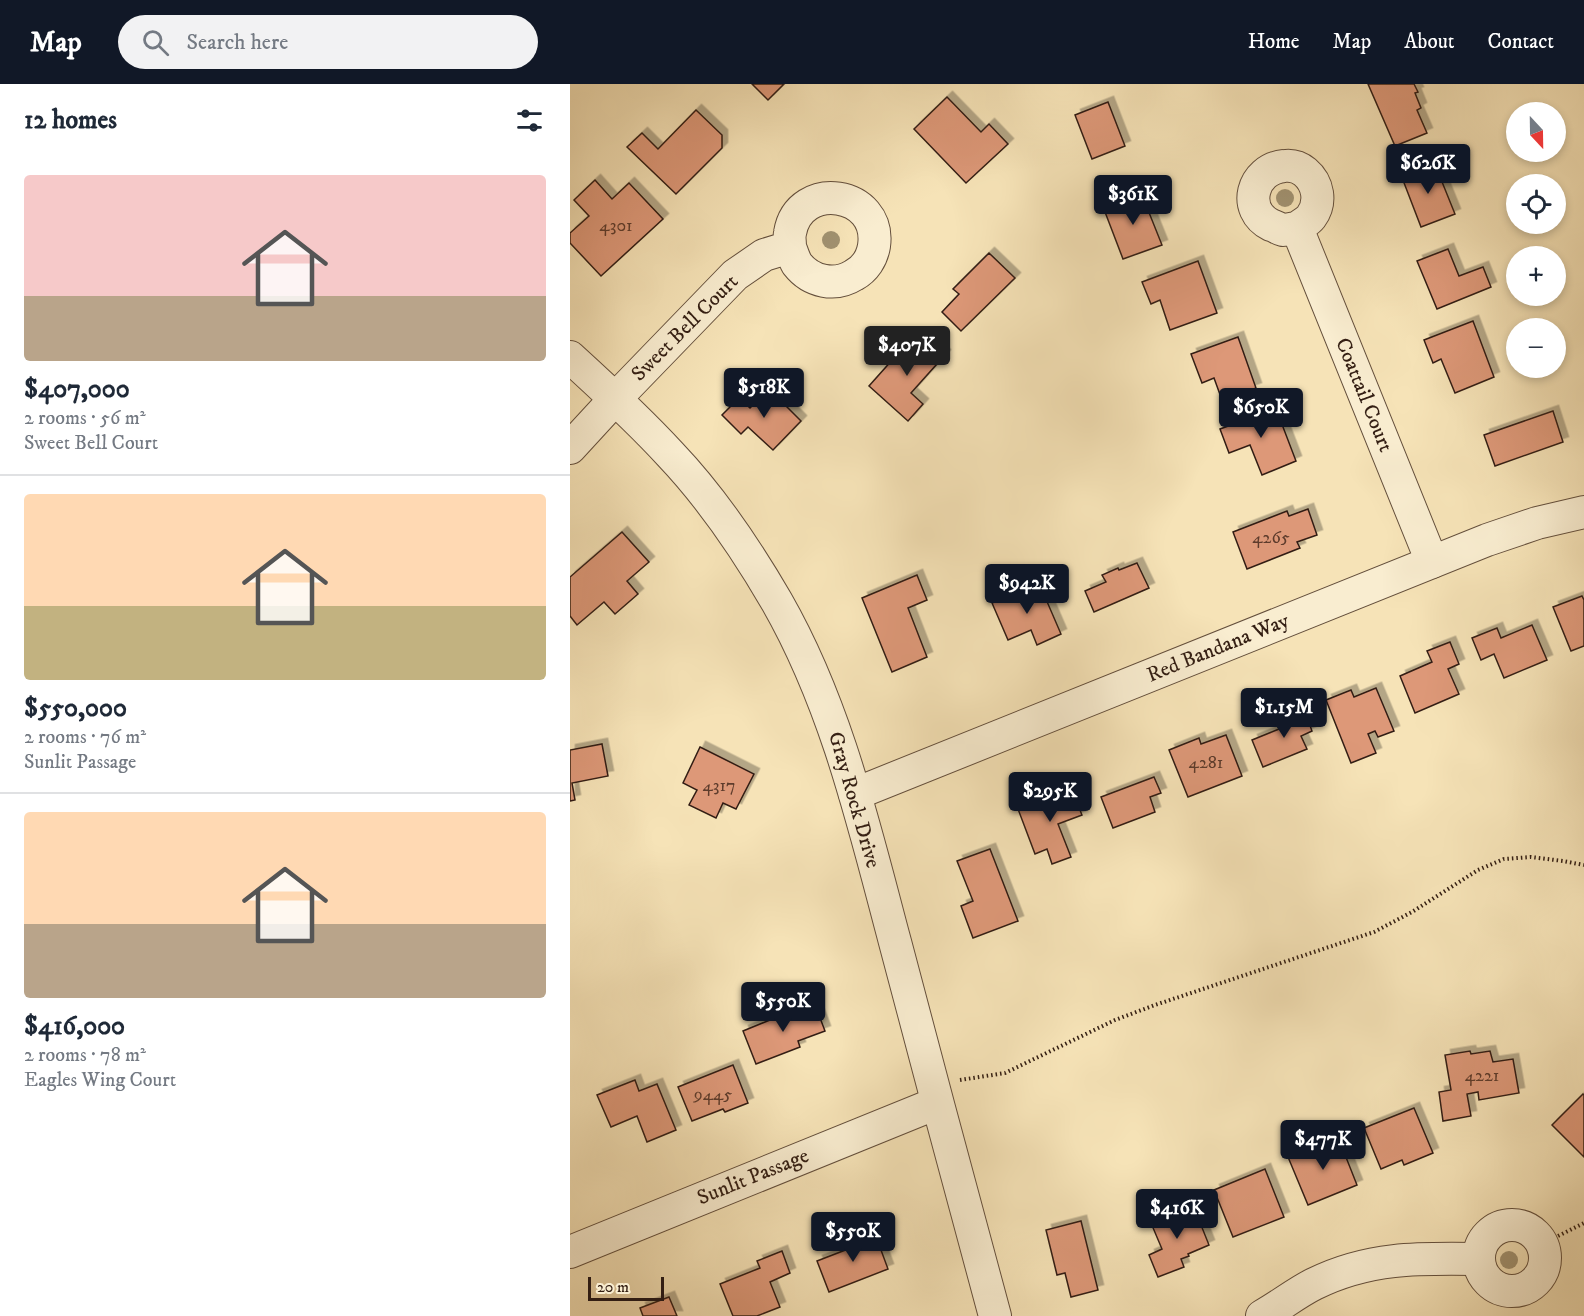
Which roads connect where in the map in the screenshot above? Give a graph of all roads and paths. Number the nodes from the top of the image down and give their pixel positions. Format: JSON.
{"nodes":[{"id":1,"x":1297,"y":228,"type":"dead end"},
{"id":2,"x":790,"y":247,"type":"dead end"},
{"id":3,"x":570,"y":357,"type":"edge"},
{"id":4,"x":615,"y":399,"type":"junction"},
{"id":5,"x":570,"y":448,"type":"edge"},
{"id":6,"x":1584,"y":512,"type":"edge"},
{"id":7,"x":1432,"y":562,"type":"junction"},
{"id":8,"x":855,"y":794,"type":"junction"},
{"id":9,"x":1584,"y":865,"type":"edge"},
{"id":10,"x":934,"y":1093,"type":"junction"},
{"id":11,"x":1584,"y":1223,"type":"edge"},
{"id":12,"x":1542,"y":1244,"type":"junction"},
{"id":13,"x":570,"y":1252,"type":"edge"},
{"id":14,"x":1478,"y":1259,"type":"junction"},
{"id":15,"x":995,"y":1316,"type":"edge"},
{"id":16,"x":1262,"y":1316,"type":"edge"}],
"edges":[{"from":1,"to":7,"type":"street","name":"Coattail Court"},
{"from":2,"to":4,"type":"street","name":"Sweet Bell Court"},
{"from":3,"to":4,"type":"street","name":"Gray Rock Drive"},
{"from":4,"to":5,"type":"street","name":"Sweet Bell Court"},
{"from":4,"to":8,"type":"street","name":"Gray Rock Drive"},
{"from":6,"to":7,"type":"street","name":"Red Bandana Way"},
{"from":7,"to":8,"type":"street","name":"Red Bandana Way"},
{"from":8,"to":10,"type":"street","name":"Gray Rock Drive"},
{"from":9,"to":10,"type":"path"},
{"from":10,"to":13,"type":"street","name":"Sunlit Passage"},
{"from":10,"to":15,"type":"street","name":"Gray Rock Drive"},
{"from":11,"to":12,"type":"path"},
{"from":12,"to":14,"type":"street"},
{"from":12,"to":14,"type":"street"},
{"from":14,"to":16,"type":"street"}]}
